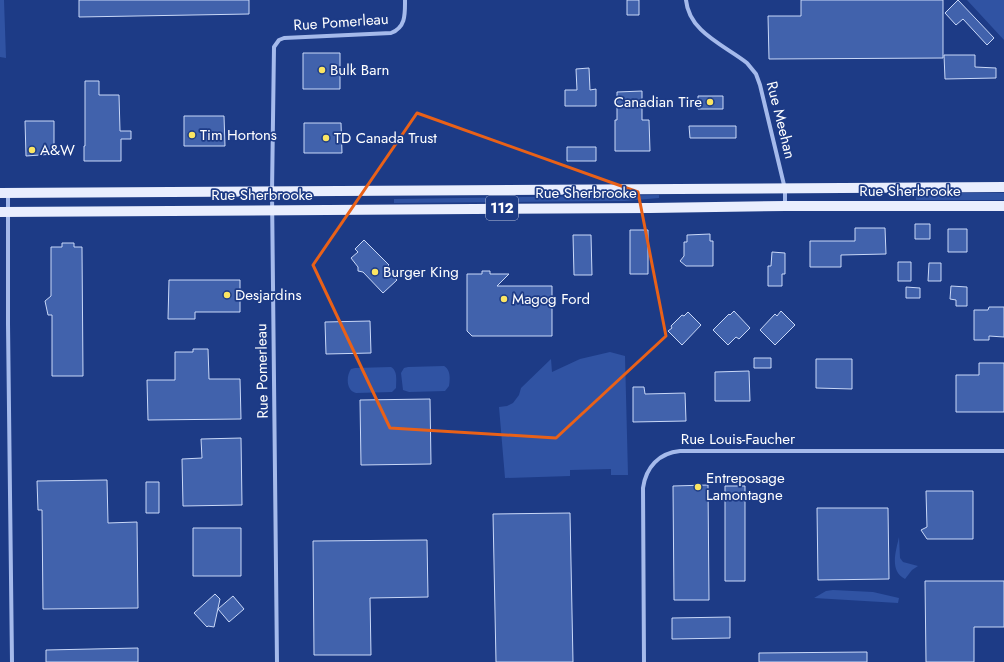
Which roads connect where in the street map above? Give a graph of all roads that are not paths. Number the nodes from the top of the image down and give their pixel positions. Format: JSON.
{"nodes":[{"id":1,"x":405,"y":0,"type":"edge"},
{"id":2,"x":686,"y":0,"type":"edge"},
{"id":3,"x":1004,"y":188,"type":"edge"},
{"id":4,"x":785,"y":189,"type":"junction"},
{"id":5,"x":272,"y":192,"type":"junction"},
{"id":6,"x":4,"y":193,"type":"edge"},
{"id":7,"x":785,"y":206,"type":"junction"},
{"id":8,"x":1004,"y":206,"type":"edge"},
{"id":9,"x":272,"y":210,"type":"junction"},
{"id":10,"x":4,"y":212,"type":"edge"},
{"id":11,"x":1004,"y":451,"type":"edge"},
{"id":12,"x":12,"y":662,"type":"edge"},
{"id":13,"x":277,"y":662,"type":"edge"},
{"id":14,"x":644,"y":662,"type":"edge"}],
"edges":[{"from":1,"to":5,"type":"street","name":"Rue Pomerleau"},
{"from":2,"to":4,"type":"street","name":"Rue Meehan"},
{"from":3,"to":4,"type":"main road","name":"Rue Sherbrooke","number":"112"},
{"from":4,"to":5,"type":"main road","name":"Rue Sherbrooke","number":"112"},
{"from":4,"to":7,"type":"street","name":"Rue Meehan"},
{"from":5,"to":6,"type":"main road","name":"Rue Sherbrooke","number":"112"},
{"from":5,"to":9,"type":"street","name":"Rue Pomerleau"},
{"from":6,"to":10,"type":"street"},
{"from":7,"to":8,"type":"main road","name":"Rue Sherbrooke","number":"112"},
{"from":7,"to":9,"type":"main road","name":"Rue Sherbrooke","number":"112"},
{"from":9,"to":10,"type":"main road","name":"Rue Sherbrooke","number":"112"},
{"from":9,"to":13,"type":"street","name":"Rue Pomerleau"},
{"from":10,"to":12,"type":"street"},
{"from":11,"to":14,"type":"street","name":"Rue Louis-Faucher"}]}
